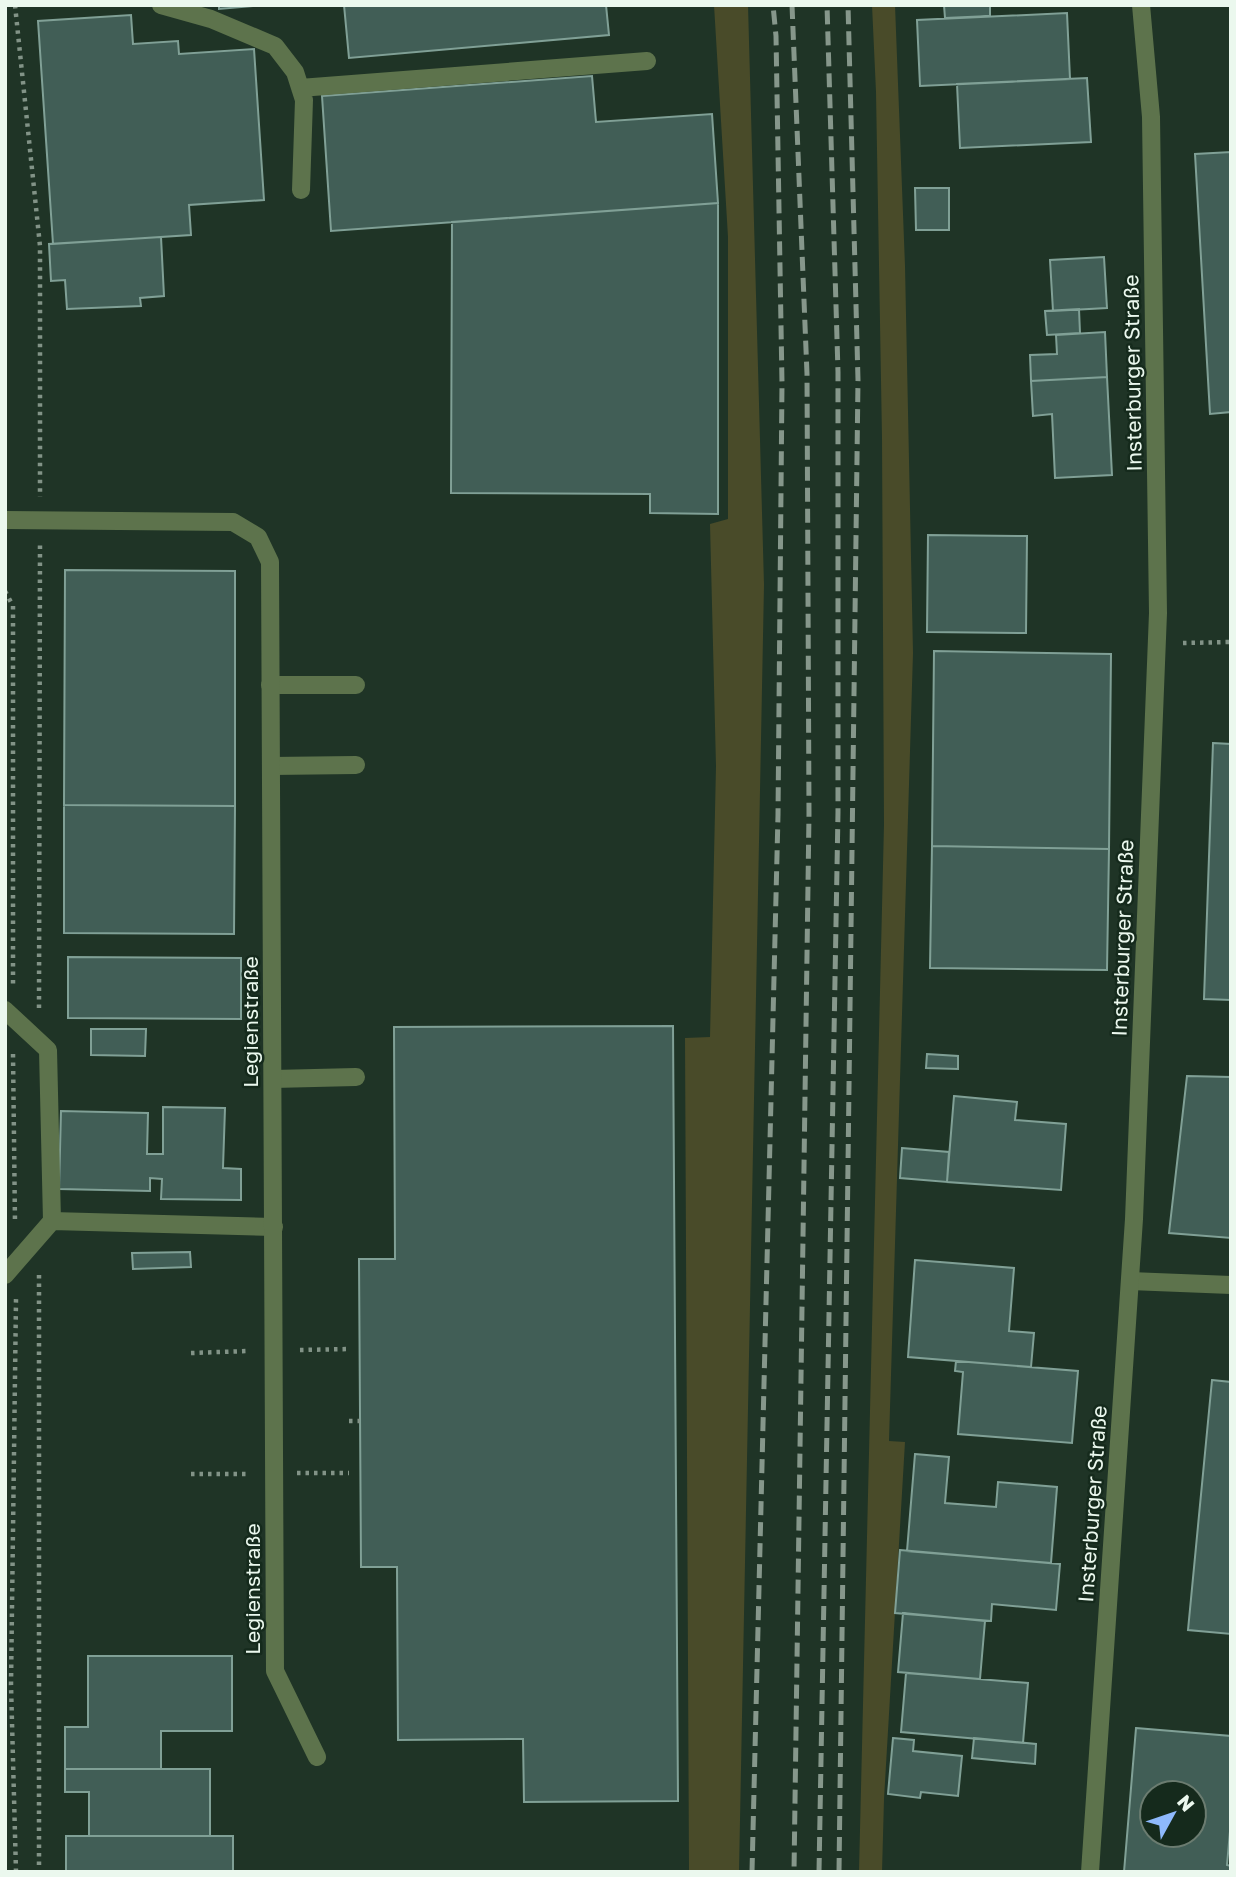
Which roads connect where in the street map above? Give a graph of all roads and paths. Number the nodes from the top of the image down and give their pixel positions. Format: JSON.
{"nodes":[{"id":1,"x":15,"y":5,"type":"edge"},
{"id":2,"x":161,"y":5,"type":"edge"},
{"id":3,"x":1141,"y":5,"type":"edge"},
{"id":4,"x":647,"y":61,"type":"dead end"},
{"id":5,"x":300,"y":88,"type":"junction"},
{"id":6,"x":300,"y":190,"type":"dead end"},
{"id":7,"x":5,"y":520,"type":"edge"},
{"id":8,"x":40,"y":521,"type":"junction"},
{"id":9,"x":1231,"y":642,"type":"edge"},
{"id":10,"x":1157,"y":643,"type":"junction"},
{"id":11,"x":270,"y":685,"type":"junction"},
{"id":12,"x":356,"y":685,"type":"dead end"},
{"id":13,"x":356,"y":765,"type":"dead end"},
{"id":14,"x":271,"y":766,"type":"junction"},
{"id":15,"x":5,"y":1010,"type":"edge"},
{"id":16,"x":43,"y":1046,"type":"junction"},
{"id":17,"x":356,"y":1077,"type":"dead end"},
{"id":18,"x":273,"y":1079,"type":"junction"},
{"id":19,"x":52,"y":1221,"type":"junction"},
{"id":20,"x":274,"y":1227,"type":"junction"},
{"id":21,"x":39,"y":1236,"type":"junction"},
{"id":22,"x":5,"y":1275,"type":"edge"},
{"id":23,"x":1130,"y":1281,"type":"junction"},
{"id":24,"x":1231,"y":1285,"type":"edge"},
{"id":25,"x":349,"y":1421,"type":"dead end"},
{"id":26,"x":360,"y":1421,"type":"dead end"},
{"id":27,"x":317,"y":1757,"type":"dead end"},
{"id":28,"x":39,"y":1872,"type":"edge"},
{"id":29,"x":1090,"y":1872,"type":"edge"}],
"edges":[{"from":1,"to":8,"type":"path"},
{"from":2,"to":5,"type":"street"},
{"from":3,"to":10,"type":"street","name":"Insterburger Straße"},
{"from":4,"to":5,"type":"street"},
{"from":5,"to":6,"type":"street"},
{"from":7,"to":8,"type":"street","name":"Legienstraße"},
{"from":8,"to":11,"type":"street","name":"Legienstraße"},
{"from":8,"to":16,"type":"path"},
{"from":9,"to":10,"type":"path"},
{"from":10,"to":23,"type":"street","name":"Insterburger Straße"},
{"from":11,"to":12,"type":"street"},
{"from":11,"to":14,"type":"street","name":"Legienstraße"},
{"from":13,"to":14,"type":"street"},
{"from":14,"to":18,"type":"street","name":"Legienstraße"},
{"from":15,"to":16,"type":"street"},
{"from":16,"to":19,"type":"street"},
{"from":17,"to":18,"type":"street"},
{"from":18,"to":20,"type":"street","name":"Legienstraße"},
{"from":19,"to":20,"type":"street"},
{"from":19,"to":21,"type":"street"},
{"from":20,"to":27,"type":"street","name":"Legienstraße"},
{"from":21,"to":22,"type":"street"},
{"from":21,"to":28,"type":"path"},
{"from":23,"to":24,"type":"street"},
{"from":23,"to":29,"type":"street","name":"Insterburger Straße"},
{"from":25,"to":26,"type":"path"}]}
